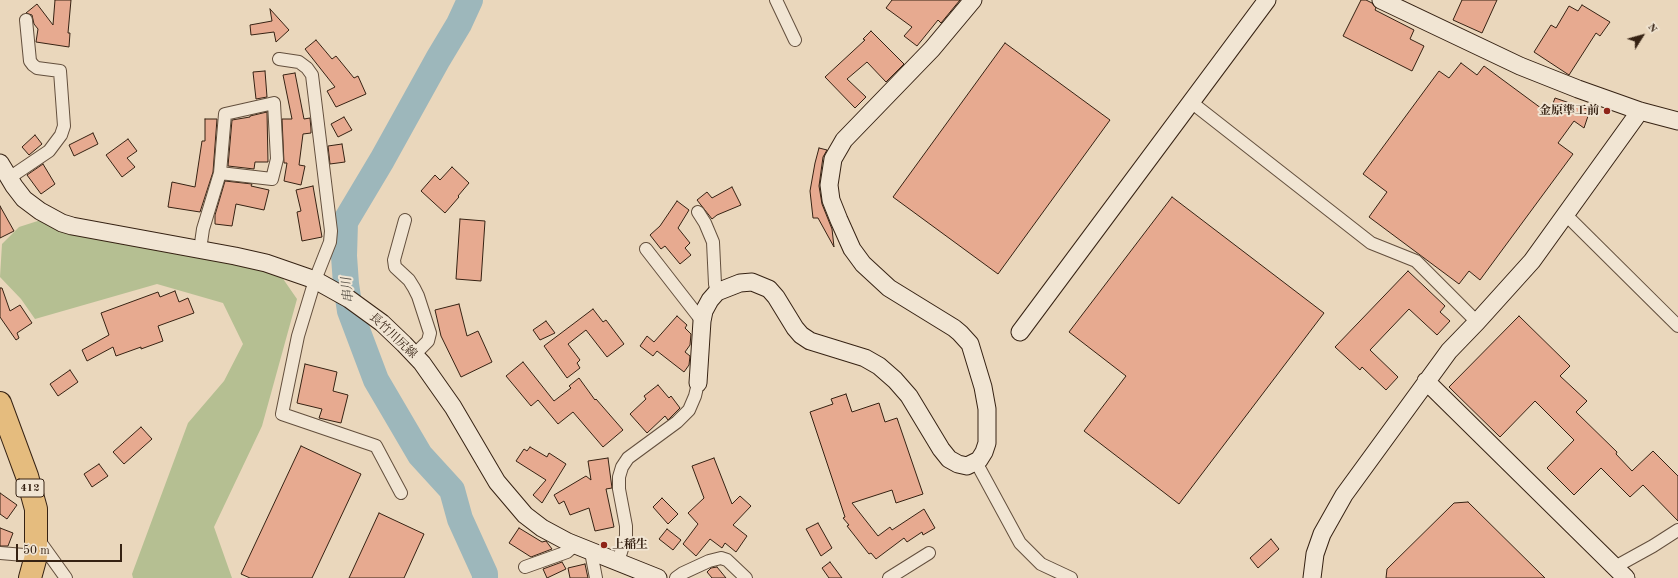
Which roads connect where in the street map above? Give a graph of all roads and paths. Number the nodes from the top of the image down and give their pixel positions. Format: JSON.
{"nodes":[{"id":1,"x":776,"y":0,"type":"edge"},
{"id":2,"x":973,"y":0,"type":"edge"},
{"id":3,"x":1267,"y":0,"type":"edge"},
{"id":4,"x":1381,"y":0,"type":"edge"},
{"id":5,"x":26,"y":20,"type":"dead end"},
{"id":6,"x":795,"y":40,"type":"dead end"},
{"id":7,"x":279,"y":59,"type":"dead end"},
{"id":8,"x":1191,"y":102,"type":"junction"},
{"id":9,"x":1640,"y":111,"type":"junction"},
{"id":10,"x":1678,"y":121,"type":"edge"},
{"id":11,"x":0,"y":164,"type":"edge"},
{"id":12,"x":220,"y":174,"type":"junction"},
{"id":13,"x":9,"y":178,"type":"junction"},
{"id":14,"x":698,"y":212,"type":"dead end"},
{"id":15,"x":1566,"y":215,"type":"junction"},
{"id":16,"x":405,"y":220,"type":"dead end"},
{"id":17,"x":646,"y":249,"type":"dead end"},
{"id":18,"x":200,"y":250,"type":"junction"},
{"id":19,"x":319,"y":282,"type":"junction"},
{"id":20,"x":717,"y":292,"type":"junction"},
{"id":21,"x":702,"y":321,"type":"junction"},
{"id":22,"x":1477,"y":322,"type":"junction"},
{"id":23,"x":1678,"y":326,"type":"edge"},
{"id":24,"x":1020,"y":332,"type":"dead end"},
{"id":25,"x":409,"y":349,"type":"junction"},
{"id":26,"x":1426,"y":380,"type":"junction"},
{"id":27,"x":698,"y":383,"type":"joint"},
{"id":28,"x":0,"y":403,"type":"edge"},
{"id":29,"x":976,"y":462,"type":"junction"},
{"id":30,"x":401,"y":493,"type":"dead end"},
{"id":31,"x":1678,"y":530,"type":"edge"},
{"id":32,"x":575,"y":545,"type":"junction"},
{"id":33,"x":36,"y":547,"type":"junction"},
{"id":34,"x":591,"y":552,"type":"junction"},
{"id":35,"x":0,"y":553,"type":"edge"},
{"id":36,"x":929,"y":553,"type":"dead end"},
{"id":37,"x":618,"y":562,"type":"junction"},
{"id":38,"x":525,"y":567,"type":"dead end"},
{"id":39,"x":1620,"y":572,"type":"edge"},
{"id":40,"x":30,"y":578,"type":"edge"},
{"id":41,"x":66,"y":578,"type":"edge"},
{"id":42,"x":596,"y":578,"type":"edge"},
{"id":43,"x":658,"y":578,"type":"edge"},
{"id":44,"x":676,"y":578,"type":"edge"},
{"id":45,"x":746,"y":578,"type":"edge"},
{"id":46,"x":889,"y":578,"type":"edge"},
{"id":47,"x":1071,"y":578,"type":"edge"},
{"id":48,"x":1312,"y":578,"type":"edge"}],
"edges":[{"from":1,"to":6,"type":"street"},
{"from":2,"to":29,"type":"street"},
{"from":3,"to":8,"type":"street"},
{"from":4,"to":9,"type":"street"},
{"from":5,"to":13,"type":"street"},
{"from":7,"to":19,"type":"street"},
{"from":8,"to":22,"type":"street"},
{"from":8,"to":24,"type":"street"},
{"from":9,"to":10,"type":"street"},
{"from":9,"to":15,"type":"street"},
{"from":11,"to":13,"type":"street","name":"長竹川尻線"},
{"from":12,"to":12,"type":"street"},
{"from":12,"to":18,"type":"street"},
{"from":13,"to":18,"type":"street","name":"長竹川尻線"},
{"from":14,"to":20,"type":"street"},
{"from":15,"to":22,"type":"street"},
{"from":15,"to":23,"type":"street"},
{"from":16,"to":25,"type":"street"},
{"from":17,"to":21,"type":"street"},
{"from":18,"to":19,"type":"street","name":"長竹川尻線"},
{"from":19,"to":25,"type":"street","name":"長竹川尻線"},
{"from":19,"to":30,"type":"street"},
{"from":20,"to":21,"type":"street"},
{"from":20,"to":29,"type":"street"},
{"from":21,"to":27,"type":"street"},
{"from":22,"to":26,"type":"street"},
{"from":25,"to":32,"type":"street","name":"長竹川尻線"},
{"from":26,"to":39,"type":"street"},
{"from":26,"to":48,"type":"street"},
{"from":27,"to":37,"type":"street"},
{"from":28,"to":33,"type":"highway","number":"412"},
{"from":29,"to":47,"type":"street"},
{"from":31,"to":39,"type":"street"},
{"from":32,"to":34,"type":"street","name":"長竹川尻線"},
{"from":32,"to":38,"type":"street"},
{"from":33,"to":35,"type":"street"},
{"from":33,"to":40,"type":"highway","number":"412"},
{"from":33,"to":41,"type":"street"},
{"from":34,"to":37,"type":"street","name":"長竹川尻線"},
{"from":34,"to":42,"type":"street"},
{"from":36,"to":46,"type":"street"},
{"from":37,"to":43,"type":"street","name":"長竹川尻線"},
{"from":44,"to":45,"type":"street"}]}
